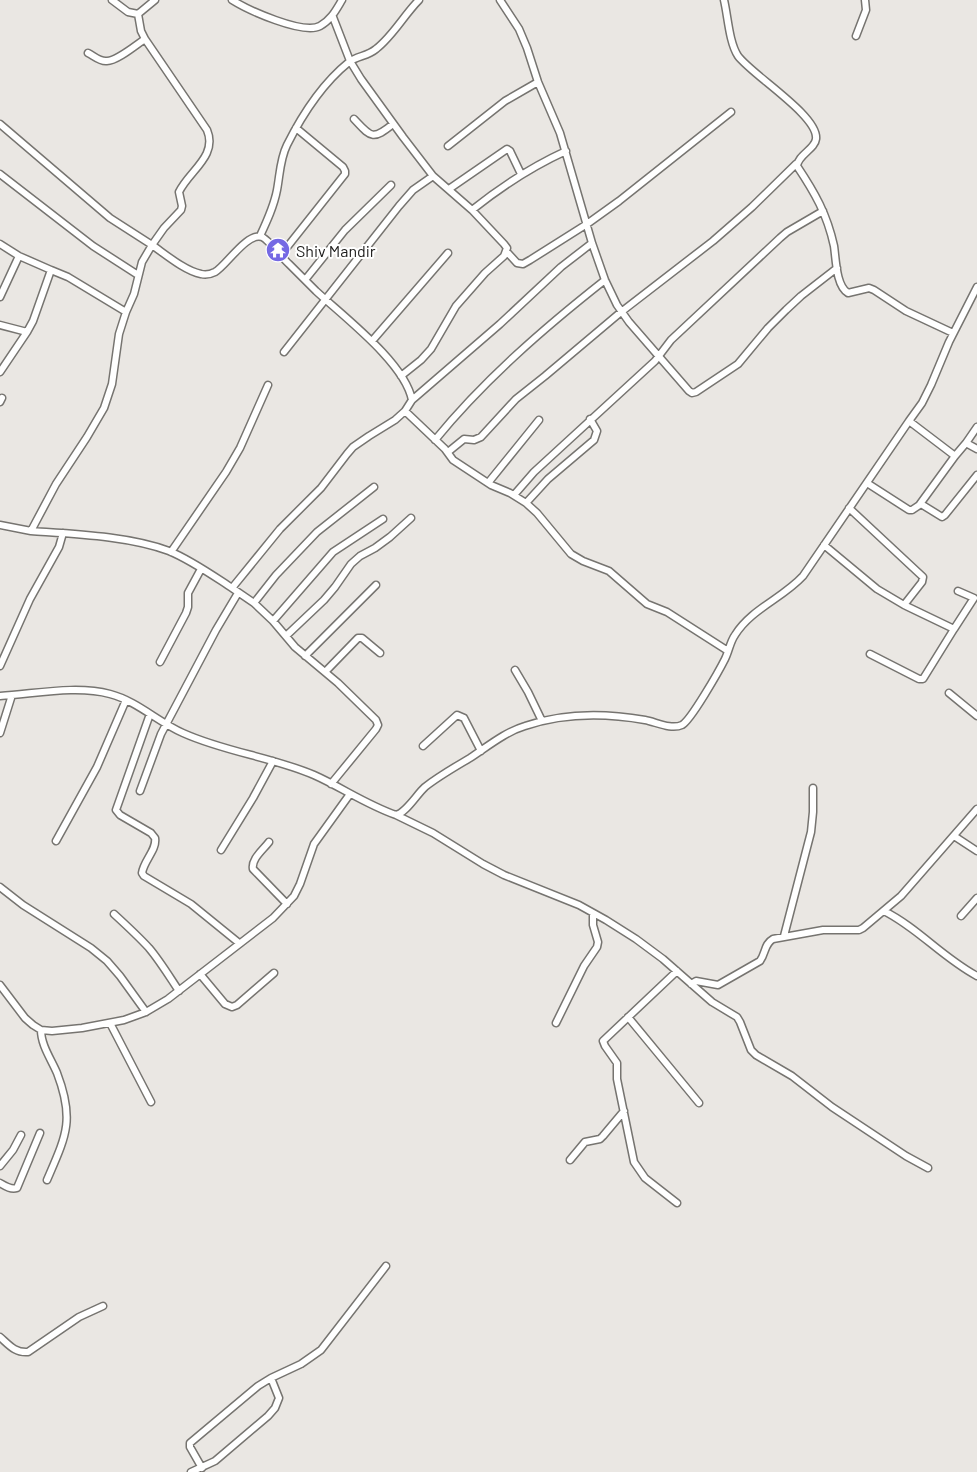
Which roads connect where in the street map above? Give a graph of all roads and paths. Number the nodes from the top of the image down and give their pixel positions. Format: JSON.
{"nodes":[{"id":1,"x":112,"y":0,"type":"edge"},
{"id":2,"x":154,"y":0,"type":"edge"},
{"id":3,"x":232,"y":0,"type":"edge"},
{"id":4,"x":342,"y":0,"type":"edge"},
{"id":5,"x":419,"y":0,"type":"edge"},
{"id":6,"x":500,"y":0,"type":"edge"},
{"id":7,"x":724,"y":0,"type":"edge"},
{"id":8,"x":865,"y":0,"type":"edge"},
{"id":9,"x":138,"y":14,"type":"junction"},
{"id":10,"x":332,"y":17,"type":"junction"},
{"id":11,"x":856,"y":36,"type":"dead end"},
{"id":12,"x":145,"y":39,"type":"junction"},
{"id":13,"x":88,"y":53,"type":"dead end"},
{"id":14,"x":350,"y":61,"type":"junction"},
{"id":15,"x":538,"y":82,"type":"junction"},
{"id":16,"x":731,"y":112,"type":"dead end"},
{"id":17,"x":354,"y":119,"type":"dead end"},
{"id":18,"x":0,"y":124,"type":"edge"},
{"id":19,"x":393,"y":124,"type":"junction"},
{"id":20,"x":296,"y":128,"type":"junction"},
{"id":21,"x":448,"y":146,"type":"dead end"},
{"id":22,"x":566,"y":151,"type":"junction"},
{"id":23,"x":796,"y":164,"type":"junction"},
{"id":24,"x":0,"y":174,"type":"edge"},
{"id":25,"x":521,"y":174,"type":"junction"},
{"id":26,"x":433,"y":176,"type":"junction"},
{"id":27,"x":391,"y":185,"type":"dead end"},
{"id":28,"x":449,"y":189,"type":"junction"},
{"id":29,"x":472,"y":210,"type":"junction"},
{"id":30,"x":823,"y":211,"type":"junction"},
{"id":31,"x":587,"y":224,"type":"junction"},
{"id":32,"x":260,"y":236,"type":"junction"},
{"id":33,"x":592,"y":243,"type":"junction"},
{"id":34,"x":0,"y":244,"type":"edge"},
{"id":35,"x":152,"y":245,"type":"junction"},
{"id":36,"x":506,"y":251,"type":"junction"},
{"id":37,"x":448,"y":253,"type":"dead end"},
{"id":38,"x":19,"y":256,"type":"junction"},
{"id":39,"x":280,"y":256,"type":"junction"},
{"id":40,"x":837,"y":268,"type":"junction"},
{"id":41,"x":52,"y":270,"type":"junction"},
{"id":42,"x":138,"y":275,"type":"junction"},
{"id":43,"x":305,"y":280,"type":"junction"},
{"id":44,"x":605,"y":280,"type":"junction"},
{"id":45,"x":977,"y":287,"type":"edge"},
{"id":46,"x":0,"y":297,"type":"edge"},
{"id":47,"x":326,"y":300,"type":"junction"},
{"id":48,"x":126,"y":312,"type":"junction"},
{"id":49,"x":621,"y":312,"type":"junction"},
{"id":50,"x":0,"y":325,"type":"edge"},
{"id":51,"x":27,"y":332,"type":"junction"},
{"id":52,"x":953,"y":334,"type":"junction"},
{"id":53,"x":372,"y":341,"type":"junction"},
{"id":54,"x":284,"y":352,"type":"dead end"},
{"id":55,"x":658,"y":356,"type":"junction"},
{"id":56,"x":0,"y":372,"type":"edge"},
{"id":57,"x":401,"y":376,"type":"junction"},
{"id":58,"x":268,"y":385,"type":"dead end"},
{"id":59,"x":412,"y":400,"type":"junction"},
{"id":60,"x":405,"y":411,"type":"junction"},
{"id":61,"x":590,"y":419,"type":"junction"},
{"id":62,"x":539,"y":420,"type":"dead end"},
{"id":63,"x":909,"y":421,"type":"junction"},
{"id":64,"x":977,"y":427,"type":"edge"},
{"id":65,"x":436,"y":440,"type":"junction"},
{"id":66,"x":966,"y":443,"type":"junction"},
{"id":67,"x":977,"y":449,"type":"edge"},
{"id":68,"x":448,"y":452,"type":"junction"},
{"id":69,"x":955,"y":456,"type":"junction"},
{"id":70,"x":977,"y":475,"type":"edge"},
{"id":71,"x":488,"y":482,"type":"junction"},
{"id":72,"x":867,"y":483,"type":"junction"},
{"id":73,"x":374,"y":488,"type":"dead end"},
{"id":74,"x":514,"y":495,"type":"junction"},
{"id":75,"x":526,"y":503,"type":"junction"},
{"id":76,"x":920,"y":504,"type":"junction"},
{"id":77,"x":849,"y":508,"type":"junction"},
{"id":78,"x":411,"y":518,"type":"dead end"},
{"id":79,"x":383,"y":519,"type":"dead end"},
{"id":80,"x":0,"y":525,"type":"edge"},
{"id":81,"x":31,"y":531,"type":"junction"},
{"id":82,"x":63,"y":533,"type":"junction"},
{"id":83,"x":824,"y":545,"type":"junction"},
{"id":84,"x":170,"y":552,"type":"junction"},
{"id":85,"x":201,"y":569,"type":"junction"},
{"id":86,"x":376,"y":584,"type":"dead end"},
{"id":87,"x":235,"y":590,"type":"junction"},
{"id":88,"x":958,"y":591,"type":"dead end"},
{"id":89,"x":254,"y":603,"type":"junction"},
{"id":90,"x":904,"y":605,"type":"junction"},
{"id":91,"x":273,"y":621,"type":"junction"},
{"id":92,"x":954,"y":629,"type":"junction"},
{"id":93,"x":286,"y":636,"type":"junction"},
{"id":94,"x":728,"y":651,"type":"junction"},
{"id":95,"x":380,"y":653,"type":"dead end"},
{"id":96,"x":870,"y":654,"type":"dead end"},
{"id":97,"x":305,"y":656,"type":"junction"},
{"id":98,"x":160,"y":662,"type":"dead end"},
{"id":99,"x":0,"y":666,"type":"edge"},
{"id":100,"x":515,"y":670,"type":"dead end"},
{"id":101,"x":325,"y":672,"type":"junction"},
{"id":102,"x":949,"y":693,"type":"dead end"},
{"id":103,"x":12,"y":695,"type":"junction"},
{"id":104,"x":0,"y":696,"type":"edge"},
{"id":105,"x":126,"y":700,"type":"junction"},
{"id":106,"x":150,"y":714,"type":"junction"},
{"id":107,"x":977,"y":716,"type":"edge"},
{"id":108,"x":542,"y":721,"type":"junction"},
{"id":109,"x":166,"y":724,"type":"junction"},
{"id":110,"x":0,"y":733,"type":"edge"},
{"id":111,"x":423,"y":746,"type":"dead end"},
{"id":112,"x":481,"y":751,"type":"junction"},
{"id":113,"x":273,"y":761,"type":"junction"},
{"id":114,"x":331,"y":784,"type":"junction"},
{"id":115,"x":813,"y":788,"type":"dead end"},
{"id":116,"x":140,"y":791,"type":"dead end"},
{"id":117,"x":350,"y":794,"type":"junction"},
{"id":118,"x":977,"y":809,"type":"edge"},
{"id":119,"x":396,"y":815,"type":"junction"},
{"id":120,"x":954,"y":836,"type":"junction"},
{"id":121,"x":56,"y":841,"type":"dead end"},
{"id":122,"x":269,"y":842,"type":"dead end"},
{"id":123,"x":221,"y":850,"type":"dead end"},
{"id":124,"x":977,"y":851,"type":"edge"},
{"id":125,"x":0,"y":887,"type":"edge"},
{"id":126,"x":977,"y":898,"type":"edge"},
{"id":127,"x":287,"y":904,"type":"junction"},
{"id":128,"x":884,"y":911,"type":"junction"},
{"id":129,"x":593,"y":913,"type":"junction"},
{"id":130,"x":114,"y":914,"type":"dead end"},
{"id":131,"x":961,"y":916,"type":"dead end"},
{"id":132,"x":784,"y":936,"type":"junction"},
{"id":133,"x":239,"y":943,"type":"junction"},
{"id":134,"x":677,"y":971,"type":"junction"},
{"id":135,"x":274,"y":973,"type":"dead end"},
{"id":136,"x":200,"y":974,"type":"junction"},
{"id":137,"x":977,"y":976,"type":"edge"},
{"id":138,"x":691,"y":984,"type":"junction"},
{"id":139,"x":0,"y":985,"type":"edge"},
{"id":140,"x":179,"y":991,"type":"junction"},
{"id":141,"x":146,"y":1012,"type":"junction"},
{"id":142,"x":628,"y":1017,"type":"junction"},
{"id":143,"x":110,"y":1022,"type":"junction"},
{"id":144,"x":556,"y":1023,"type":"dead end"},
{"id":145,"x":41,"y":1030,"type":"junction"},
{"id":146,"x":150,"y":1102,"type":"dead end"},
{"id":147,"x":699,"y":1103,"type":"dead end"},
{"id":148,"x":624,"y":1111,"type":"junction"},
{"id":149,"x":40,"y":1133,"type":"dead end"},
{"id":150,"x":20,"y":1135,"type":"dead end"},
{"id":151,"x":570,"y":1160,"type":"dead end"},
{"id":152,"x":0,"y":1166,"type":"edge"},
{"id":153,"x":928,"y":1168,"type":"dead end"},
{"id":154,"x":47,"y":1180,"type":"dead end"},
{"id":155,"x":0,"y":1183,"type":"edge"},
{"id":156,"x":676,"y":1203,"type":"dead end"},
{"id":157,"x":386,"y":1266,"type":"dead end"},
{"id":158,"x":104,"y":1306,"type":"dead end"},
{"id":159,"x":0,"y":1337,"type":"edge"},
{"id":160,"x":271,"y":1378,"type":"junction"},
{"id":161,"x":202,"y":1468,"type":"junction"},
{"id":162,"x":191,"y":1472,"type":"edge"}],
"edges":[{"from":1,"to":9,"type":"street"},
{"from":2,"to":9,"type":"street"},
{"from":3,"to":10,"type":"street"},
{"from":4,"to":10,"type":"street"},
{"from":5,"to":14,"type":"street"},
{"from":6,"to":15,"type":"street"},
{"from":7,"to":23,"type":"street"},
{"from":8,"to":11,"type":"street"},
{"from":9,"to":12,"type":"street"},
{"from":10,"to":14,"type":"street"},
{"from":12,"to":13,"type":"street"},
{"from":12,"to":35,"type":"street"},
{"from":14,"to":19,"type":"street"},
{"from":14,"to":20,"type":"street"},
{"from":15,"to":21,"type":"street"},
{"from":15,"to":22,"type":"street"},
{"from":16,"to":31,"type":"street"},
{"from":17,"to":19,"type":"street"},
{"from":18,"to":35,"type":"street"},
{"from":19,"to":26,"type":"street"},
{"from":20,"to":32,"type":"street"},
{"from":20,"to":39,"type":"street"},
{"from":22,"to":25,"type":"street"},
{"from":22,"to":31,"type":"street"},
{"from":23,"to":30,"type":"street"},
{"from":23,"to":49,"type":"street"},
{"from":24,"to":42,"type":"street"},
{"from":25,"to":28,"type":"street"},
{"from":25,"to":29,"type":"street"},
{"from":26,"to":28,"type":"street"},
{"from":26,"to":47,"type":"street"},
{"from":27,"to":43,"type":"street"},
{"from":28,"to":29,"type":"street"},
{"from":29,"to":36,"type":"street"},
{"from":30,"to":40,"type":"street"},
{"from":30,"to":55,"type":"street"},
{"from":31,"to":33,"type":"street"},
{"from":31,"to":36,"type":"street"},
{"from":32,"to":35,"type":"street"},
{"from":32,"to":39,"type":"street"},
{"from":33,"to":44,"type":"street"},
{"from":33,"to":59,"type":"street"},
{"from":34,"to":38,"type":"street"},
{"from":35,"to":42,"type":"street"},
{"from":36,"to":57,"type":"street"},
{"from":37,"to":53,"type":"street"},
{"from":38,"to":41,"type":"street"},
{"from":38,"to":46,"type":"street"},
{"from":39,"to":43,"type":"street"},
{"from":40,"to":52,"type":"street"},
{"from":40,"to":55,"type":"street"},
{"from":41,"to":48,"type":"street"},
{"from":41,"to":51,"type":"street"},
{"from":42,"to":48,"type":"street"},
{"from":43,"to":47,"type":"street"},
{"from":44,"to":49,"type":"street"},
{"from":44,"to":65,"type":"street"},
{"from":45,"to":52,"type":"street"},
{"from":47,"to":53,"type":"street"},
{"from":47,"to":54,"type":"street"},
{"from":48,"to":81,"type":"street"},
{"from":49,"to":55,"type":"street"},
{"from":49,"to":68,"type":"street"},
{"from":50,"to":51,"type":"street"},
{"from":51,"to":56,"type":"street"},
{"from":52,"to":63,"type":"street"},
{"from":53,"to":57,"type":"street"},
{"from":55,"to":61,"type":"street"},
{"from":57,"to":59,"type":"street"},
{"from":58,"to":84,"type":"street"},
{"from":59,"to":60,"type":"street"},
{"from":60,"to":65,"type":"street"},
{"from":60,"to":87,"type":"street"},
{"from":61,"to":74,"type":"street"},
{"from":61,"to":75,"type":"street"},
{"from":62,"to":71,"type":"street"},
{"from":63,"to":69,"type":"street"},
{"from":63,"to":72,"type":"street"},
{"from":64,"to":66,"type":"street"},
{"from":65,"to":68,"type":"street"},
{"from":66,"to":67,"type":"street"},
{"from":66,"to":69,"type":"street"},
{"from":68,"to":71,"type":"street"},
{"from":69,"to":76,"type":"street"},
{"from":70,"to":76,"type":"street"},
{"from":71,"to":74,"type":"street"},
{"from":72,"to":76,"type":"street"},
{"from":72,"to":77,"type":"street"},
{"from":73,"to":89,"type":"street"},
{"from":74,"to":75,"type":"street"},
{"from":75,"to":94,"type":"street"},
{"from":77,"to":83,"type":"street"},
{"from":77,"to":90,"type":"street"},
{"from":78,"to":93,"type":"street"},
{"from":79,"to":91,"type":"street"},
{"from":80,"to":81,"type":"street"},
{"from":81,"to":82,"type":"street"},
{"from":82,"to":84,"type":"street"},
{"from":82,"to":99,"type":"street"},
{"from":83,"to":90,"type":"street"},
{"from":83,"to":94,"type":"street"},
{"from":84,"to":85,"type":"street"},
{"from":85,"to":87,"type":"street"},
{"from":85,"to":98,"type":"street"},
{"from":86,"to":97,"type":"street"},
{"from":87,"to":89,"type":"street"},
{"from":87,"to":109,"type":"street"},
{"from":88,"to":92,"type":"street"},
{"from":89,"to":91,"type":"street"},
{"from":90,"to":92,"type":"street"},
{"from":91,"to":93,"type":"street"},
{"from":92,"to":96,"type":"street"},
{"from":93,"to":97,"type":"street"},
{"from":94,"to":108,"type":"street"},
{"from":95,"to":101,"type":"street"},
{"from":97,"to":101,"type":"street"},
{"from":100,"to":108,"type":"street"},
{"from":101,"to":114,"type":"street"},
{"from":102,"to":107,"type":"street"},
{"from":103,"to":104,"type":"street"},
{"from":103,"to":105,"type":"street"},
{"from":103,"to":110,"type":"street"},
{"from":105,"to":106,"type":"street"},
{"from":105,"to":121,"type":"street"},
{"from":106,"to":109,"type":"street"},
{"from":106,"to":133,"type":"street"},
{"from":108,"to":112,"type":"street"},
{"from":109,"to":113,"type":"street"},
{"from":109,"to":116,"type":"street"},
{"from":111,"to":112,"type":"street"},
{"from":112,"to":119,"type":"street"},
{"from":113,"to":114,"type":"street"},
{"from":113,"to":123,"type":"street"},
{"from":114,"to":117,"type":"street"},
{"from":115,"to":132,"type":"street"},
{"from":117,"to":119,"type":"street"},
{"from":117,"to":127,"type":"street"},
{"from":118,"to":120,"type":"street"},
{"from":119,"to":129,"type":"street"},
{"from":120,"to":124,"type":"street"},
{"from":120,"to":128,"type":"street"},
{"from":122,"to":127,"type":"street"},
{"from":125,"to":141,"type":"street"},
{"from":126,"to":131,"type":"street"},
{"from":127,"to":133,"type":"street"},
{"from":128,"to":132,"type":"street"},
{"from":128,"to":137,"type":"street"},
{"from":129,"to":134,"type":"street"},
{"from":129,"to":144,"type":"street"},
{"from":130,"to":140,"type":"street"},
{"from":132,"to":138,"type":"street"},
{"from":133,"to":136,"type":"street"},
{"from":134,"to":138,"type":"street"},
{"from":134,"to":142,"type":"street"},
{"from":135,"to":136,"type":"street"},
{"from":136,"to":140,"type":"street"},
{"from":138,"to":153,"type":"street"},
{"from":139,"to":145,"type":"street"},
{"from":140,"to":141,"type":"street"},
{"from":141,"to":143,"type":"street"},
{"from":142,"to":147,"type":"street"},
{"from":142,"to":148,"type":"street"},
{"from":143,"to":145,"type":"street"},
{"from":143,"to":146,"type":"street"},
{"from":145,"to":154,"type":"street"},
{"from":148,"to":151,"type":"street"},
{"from":148,"to":156,"type":"street"},
{"from":149,"to":155,"type":"street"},
{"from":150,"to":152,"type":"street"},
{"from":157,"to":160,"type":"street"},
{"from":158,"to":159,"type":"street"},
{"from":160,"to":161,"type":"street"},
{"from":160,"to":161,"type":"street"},
{"from":161,"to":162,"type":"street"}]}
